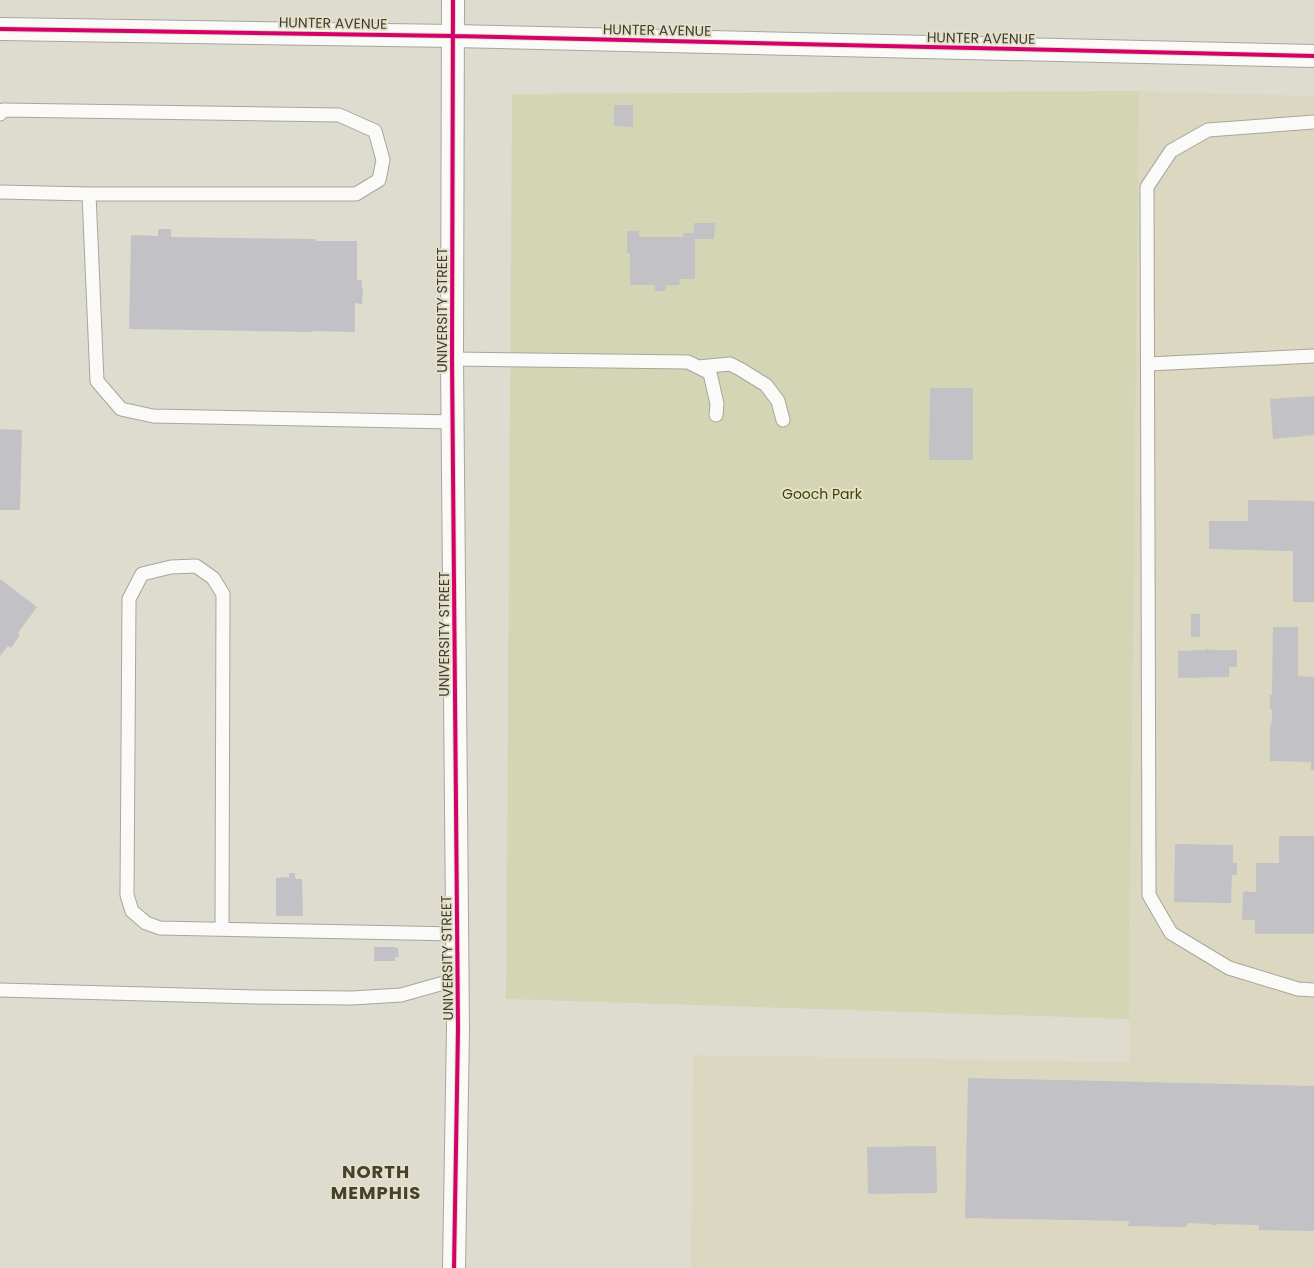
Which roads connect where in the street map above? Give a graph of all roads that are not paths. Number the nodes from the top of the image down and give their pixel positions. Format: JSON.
{"nodes":[{"id":1,"x":453,"y":0,"type":"edge"},
{"id":2,"x":0,"y":28,"type":"edge"},
{"id":3,"x":453,"y":36,"type":"junction"},
{"id":4,"x":1314,"y":56,"type":"edge"},
{"id":5,"x":0,"y":114,"type":"edge"},
{"id":6,"x":1314,"y":122,"type":"edge"},
{"id":7,"x":0,"y":192,"type":"edge"},
{"id":8,"x":89,"y":194,"type":"junction"},
{"id":9,"x":1314,"y":356,"type":"edge"},
{"id":10,"x":452,"y":359,"type":"junction"},
{"id":11,"x":1148,"y":364,"type":"junction"},
{"id":12,"x":698,"y":367,"type":"junction"},
{"id":13,"x":716,"y":415,"type":"dead end"},
{"id":14,"x":783,"y":420,"type":"dead end"},
{"id":15,"x":453,"y":422,"type":"junction"},
{"id":16,"x":222,"y":929,"type":"junction"},
{"id":17,"x":457,"y":934,"type":"junction"},
{"id":18,"x":458,"y":978,"type":"junction"},
{"id":19,"x":0,"y":990,"type":"edge"},
{"id":20,"x":1314,"y":990,"type":"edge"},
{"id":21,"x":454,"y":1268,"type":"edge"}],
"edges":[{"from":1,"to":3,"type":"street","name":"UNIVERSITY STREET"},
{"from":2,"to":3,"type":"street","name":"HUNTER AVENUE"},
{"from":3,"to":4,"type":"street","name":"HUNTER AVENUE"},
{"from":3,"to":10,"type":"street","name":"UNIVERSITY STREET"},
{"from":5,"to":8,"type":"lane"},
{"from":6,"to":11,"type":"lane"},
{"from":7,"to":8,"type":"lane"},
{"from":8,"to":15,"type":"lane"},
{"from":9,"to":11,"type":"lane"},
{"from":10,"to":12,"type":"lane"},
{"from":10,"to":15,"type":"street","name":"UNIVERSITY STREET"},
{"from":11,"to":20,"type":"lane"},
{"from":12,"to":13,"type":"lane"},
{"from":12,"to":14,"type":"lane"},
{"from":15,"to":17,"type":"street","name":"UNIVERSITY STREET"},
{"from":16,"to":16,"type":"lane"},
{"from":16,"to":17,"type":"lane"},
{"from":17,"to":18,"type":"street","name":"UNIVERSITY STREET"},
{"from":18,"to":19,"type":"lane"},
{"from":18,"to":21,"type":"street","name":"UNIVERSITY STREET"}]}
